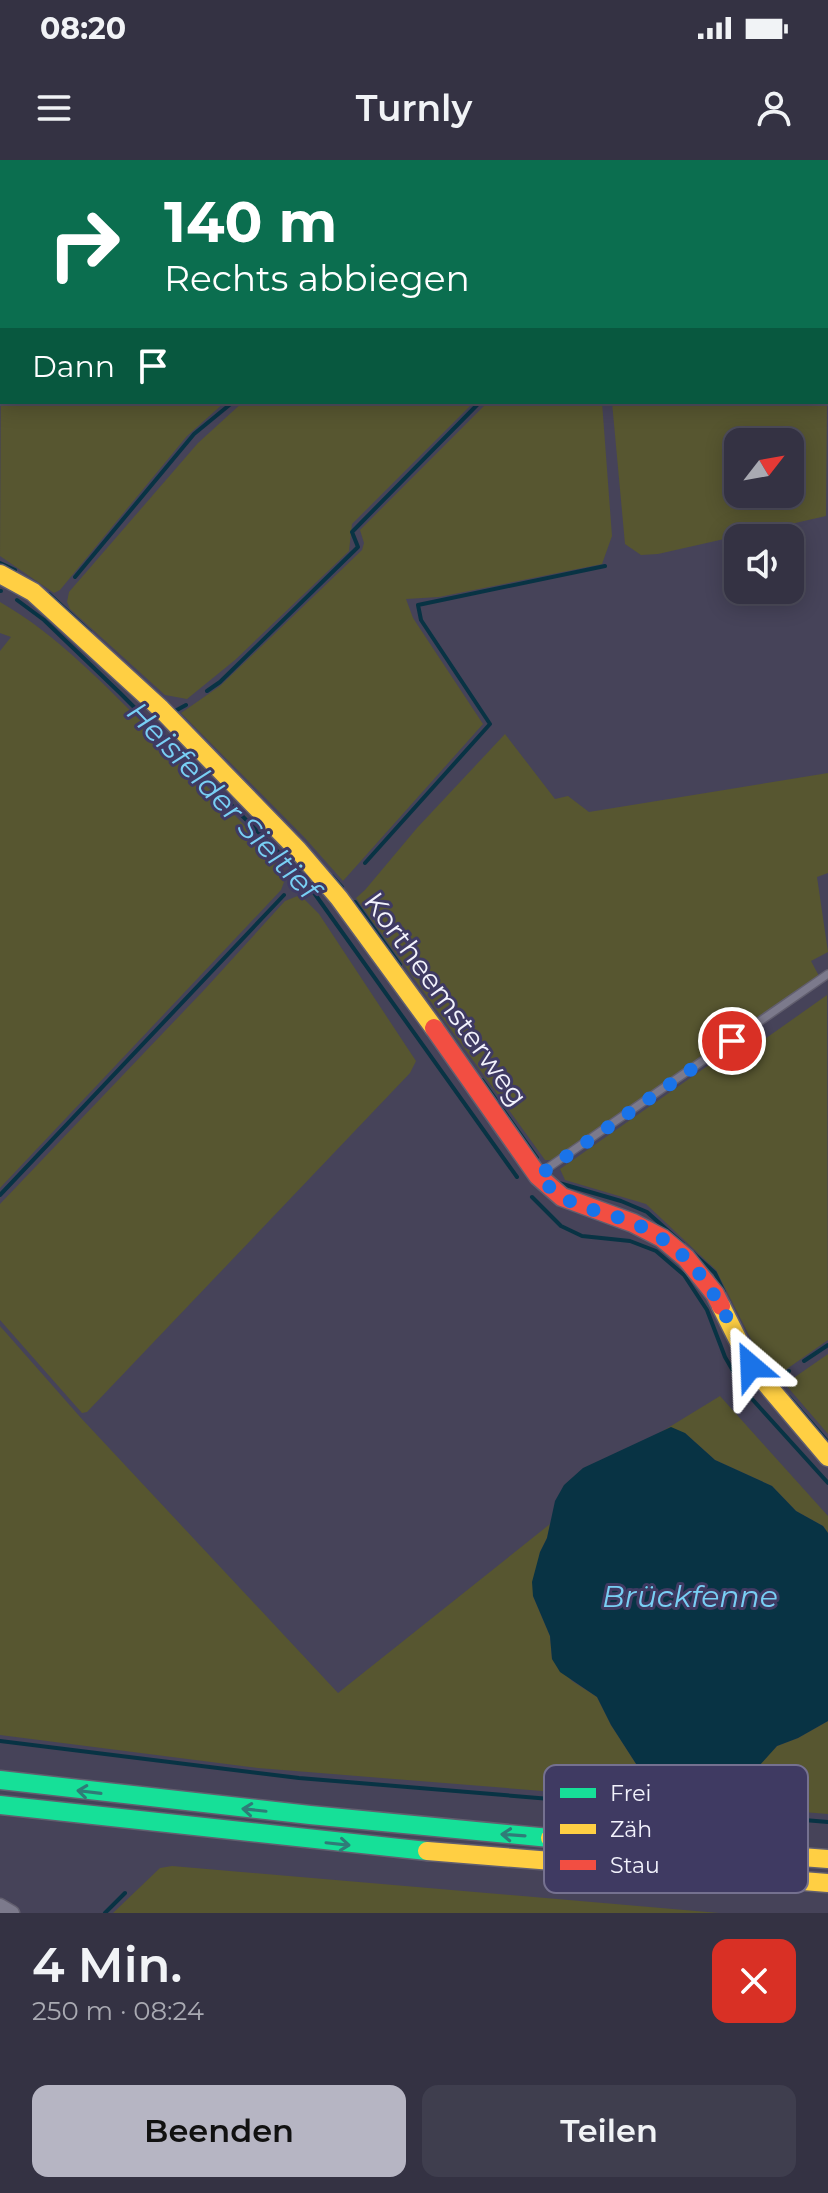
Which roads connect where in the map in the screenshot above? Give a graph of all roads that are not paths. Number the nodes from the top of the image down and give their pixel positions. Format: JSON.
{"nodes":[{"id":1,"x":0,"y":574,"type":"edge"},
{"id":2,"x":828,"y":974,"type":"edge"},
{"id":3,"x":538,"y":1176,"type":"junction"},
{"id":4,"x":828,"y":1457,"type":"edge"},
{"id":5,"x":0,"y":1780,"type":"edge"},
{"id":6,"x":0,"y":1805,"type":"edge"},
{"id":7,"x":544,"y":1837,"type":"edge"},
{"id":8,"x":808,"y":1857,"type":"edge"},
{"id":9,"x":828,"y":1859,"type":"edge"},
{"id":10,"x":544,"y":1861,"type":"edge"},
{"id":11,"x":808,"y":1881,"type":"edge"},
{"id":12,"x":828,"y":1883,"type":"edge"},
{"id":13,"x":0,"y":1906,"type":"edge"},
{"id":14,"x":12,"y":1913,"type":"edge"}],
"edges":[{"from":1,"to":3,"type":"main road","name":"Kortheemsterweg"},
{"from":2,"to":3,"type":"lane"},
{"from":3,"to":4,"type":"main road","name":"Kortheemsterweg"},
{"from":7,"to":5,"type":"main road","one_way":true},
{"from":6,"to":10,"type":"main road","one_way":true},
{"from":9,"to":8,"type":"main road","one_way":true},
{"from":11,"to":12,"type":"main road","one_way":true},
{"from":13,"to":14,"type":"street"}]}
